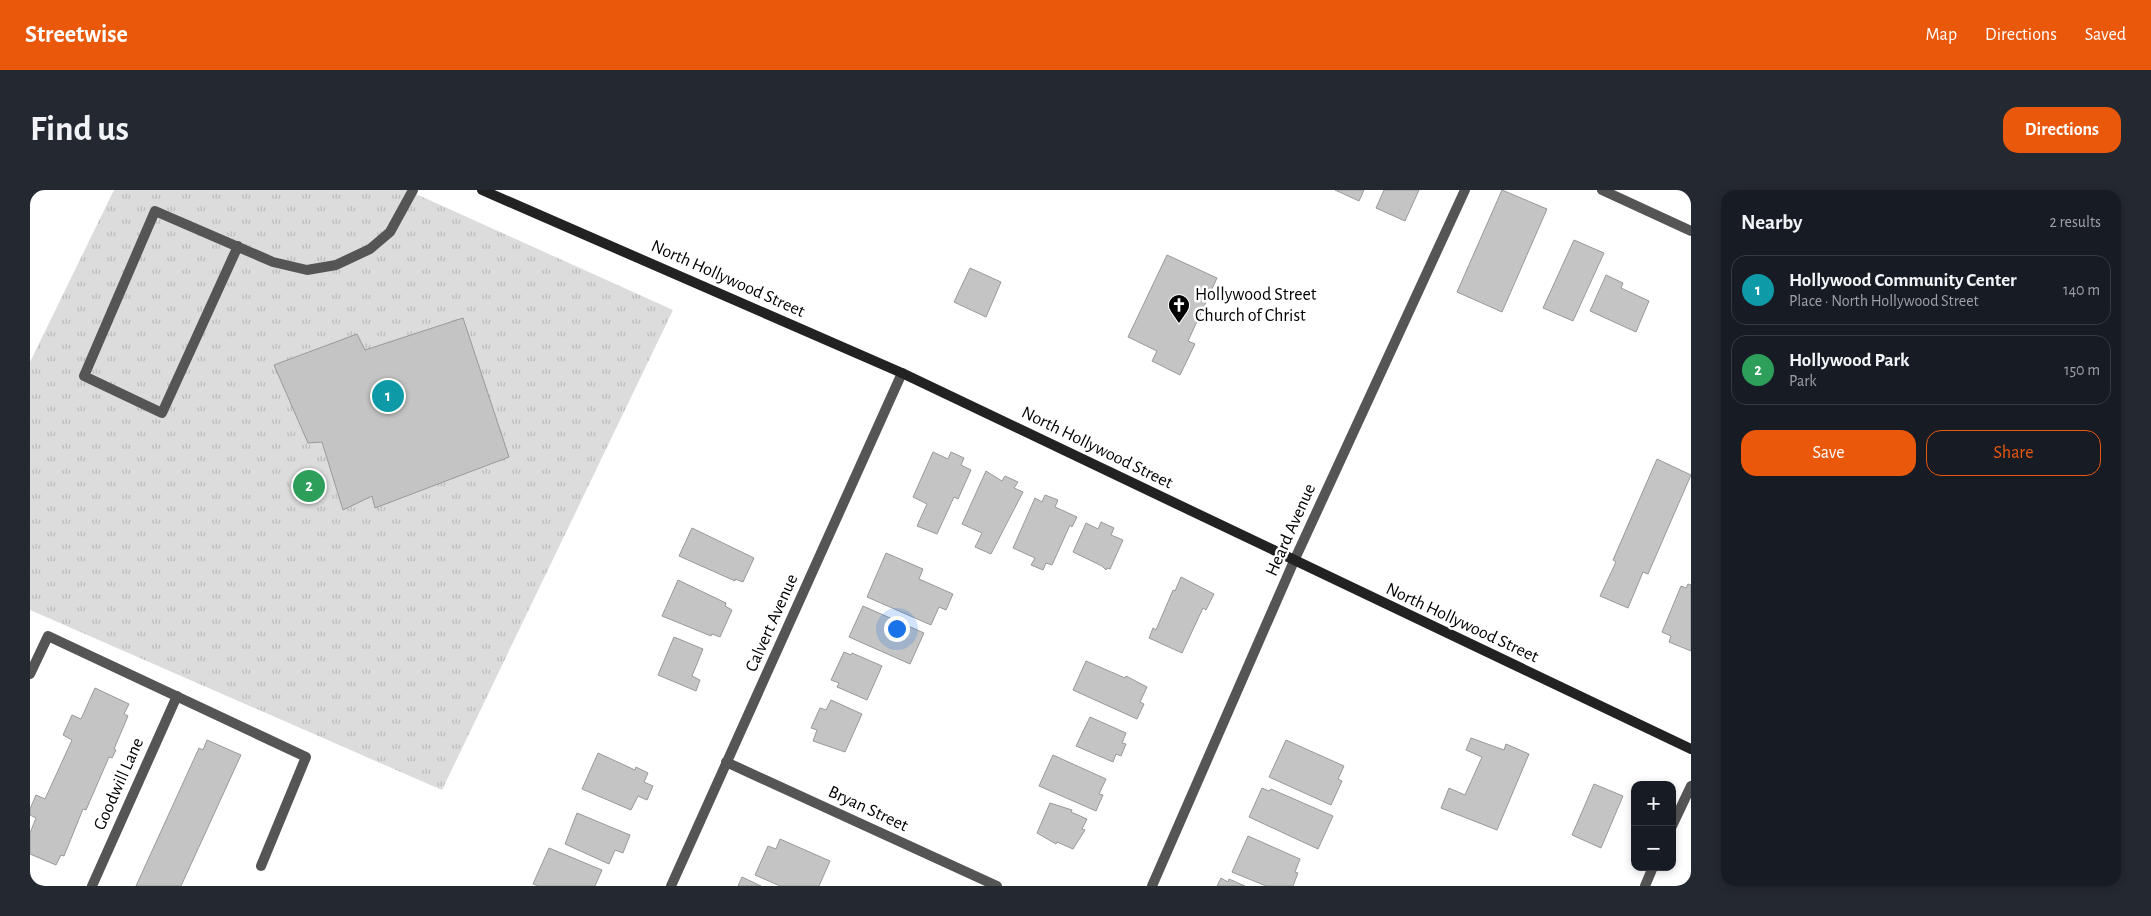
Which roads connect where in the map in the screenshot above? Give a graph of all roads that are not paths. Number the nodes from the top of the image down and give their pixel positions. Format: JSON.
{"nodes":[{"id":1,"x":413,"y":190,"type":"edge"},
{"id":2,"x":482,"y":190,"type":"edge"},
{"id":3,"x":1465,"y":190,"type":"edge"},
{"id":4,"x":1602,"y":190,"type":"edge"},
{"id":5,"x":1691,"y":231,"type":"edge"},
{"id":6,"x":238,"y":246,"type":"junction"},
{"id":7,"x":902,"y":373,"type":"junction"},
{"id":8,"x":1294,"y":561,"type":"junction"},
{"id":9,"x":30,"y":674,"type":"edge"},
{"id":10,"x":177,"y":696,"type":"junction"},
{"id":11,"x":1691,"y":749,"type":"edge"},
{"id":12,"x":726,"y":762,"type":"junction"},
{"id":13,"x":1691,"y":786,"type":"edge"},
{"id":14,"x":1676,"y":818,"type":"edge"},
{"id":15,"x":261,"y":866,"type":"dead end"},
{"id":16,"x":1651,"y":871,"type":"edge"},
{"id":17,"x":92,"y":886,"type":"edge"},
{"id":18,"x":670,"y":886,"type":"edge"},
{"id":19,"x":997,"y":886,"type":"edge"},
{"id":20,"x":1152,"y":886,"type":"edge"},
{"id":21,"x":1644,"y":886,"type":"edge"}],
"edges":[{"from":1,"to":6,"type":"street"},
{"from":2,"to":7,"type":"main road","name":"North Hollywood Street"},
{"from":3,"to":8,"type":"street","name":"Heard Avenue"},
{"from":4,"to":5,"type":"street"},
{"from":6,"to":6,"type":"street"},
{"from":7,"to":8,"type":"main road","name":"North Hollywood Street"},
{"from":7,"to":12,"type":"street","name":"Calvert Avenue"},
{"from":8,"to":11,"type":"main road","name":"North Hollywood Street"},
{"from":8,"to":20,"type":"street","name":"Heard Avenue"},
{"from":9,"to":10,"type":"street"},
{"from":10,"to":15,"type":"street"},
{"from":10,"to":17,"type":"street","name":"Goodwill Lane"},
{"from":12,"to":18,"type":"street","name":"Calvert Avenue"},
{"from":12,"to":19,"type":"street","name":"Bryan Street"},
{"from":13,"to":14,"type":"street"},
{"from":16,"to":21,"type":"street"}]}
